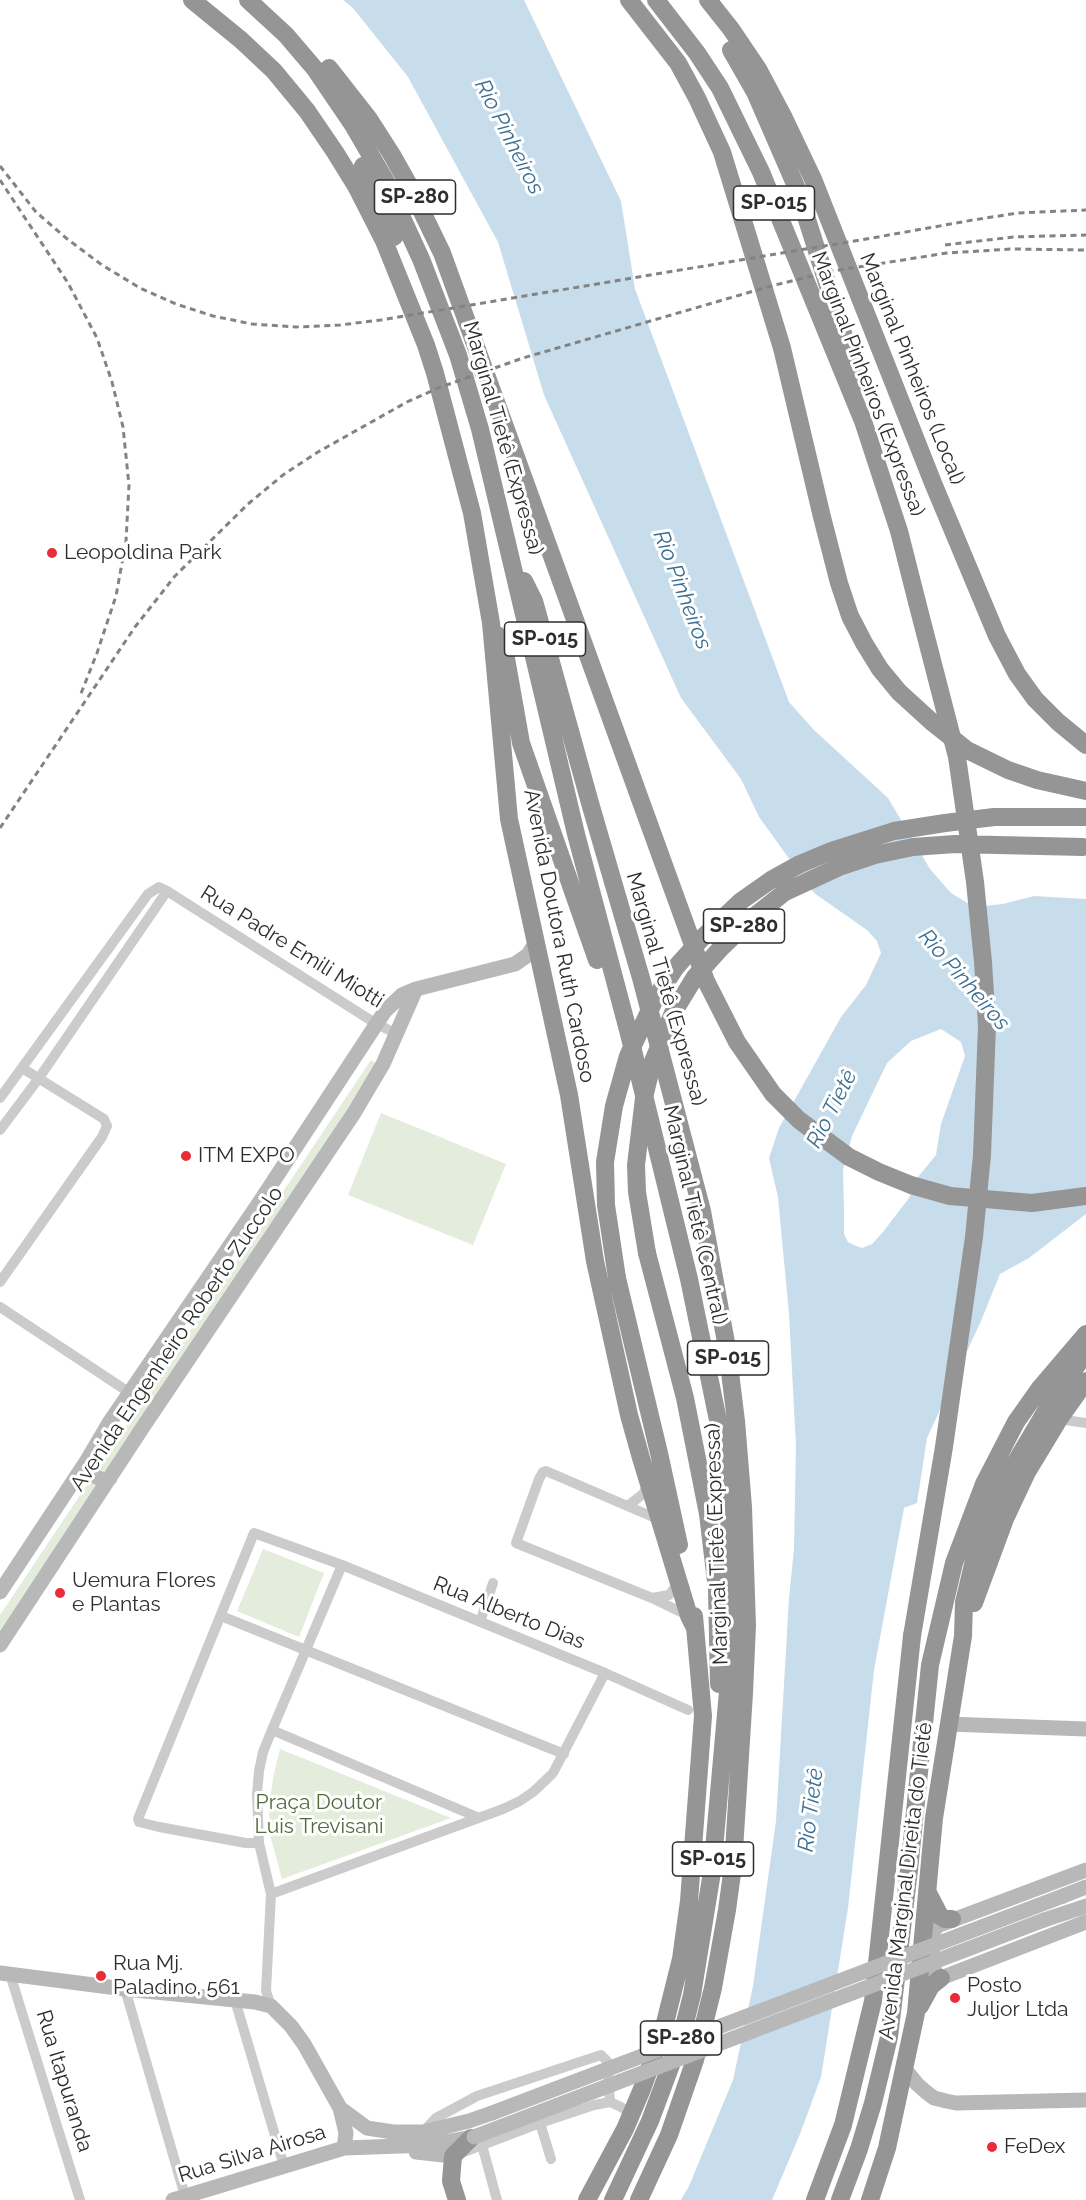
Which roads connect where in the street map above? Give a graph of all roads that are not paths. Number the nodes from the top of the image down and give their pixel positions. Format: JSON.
{"nodes":[{"id":1,"x":192,"y":0,"type":"edge"},
{"id":2,"x":248,"y":0,"type":"edge"},
{"id":3,"x":629,"y":0,"type":"edge"},
{"id":4,"x":656,"y":0,"type":"edge"},
{"id":5,"x":695,"y":0,"type":"edge"},
{"id":6,"x":708,"y":0,"type":"edge"},
{"id":7,"x":286,"y":35,"type":"junction"},
{"id":8,"x":315,"y":69,"type":"junction"},
{"id":9,"x":407,"y":299,"type":"junction"},
{"id":10,"x":863,"y":421,"type":"junction"},
{"id":11,"x":513,"y":565,"type":"junction"},
{"id":12,"x":490,"y":623,"type":"junction"},
{"id":13,"x":1086,"y":745,"type":"edge"},
{"id":14,"x":1086,"y":791,"type":"edge"},
{"id":15,"x":1086,"y":817,"type":"edge"},
{"id":16,"x":1084,"y":847,"type":"edge"},
{"id":17,"x":167,"y":891,"type":"junction"},
{"id":18,"x":536,"y":942,"type":"junction"},
{"id":19,"x":501,"y":968,"type":"junction"},
{"id":20,"x":544,"y":978,"type":"junction"},
{"id":21,"x":416,"y":989,"type":"junction"},
{"id":22,"x":375,"y":1023,"type":"junction"},
{"id":23,"x":397,"y":1034,"type":"junction"},
{"id":24,"x":357,"y":1054,"type":"junction"},
{"id":25,"x":383,"y":1064,"type":"junction"},
{"id":26,"x":22,"y":1068,"type":"junction"},
{"id":27,"x":39,"y":1078,"type":"junction"},
{"id":28,"x":0,"y":1098,"type":"edge"},
{"id":29,"x":0,"y":1130,"type":"edge"},
{"id":30,"x":665,"y":1186,"type":"junction"},
{"id":31,"x":1086,"y":1196,"type":"edge"},
{"id":32,"x":647,"y":1253,"type":"joint"},
{"id":33,"x":0,"y":1282,"type":"edge"},
{"id":34,"x":200,"y":1290,"type":"junction"},
{"id":35,"x":226,"y":1302,"type":"junction"},
{"id":36,"x":0,"y":1306,"type":"edge"},
{"id":37,"x":1086,"y":1334,"type":"edge"},
{"id":38,"x":1086,"y":1353,"type":"edge"},
{"id":39,"x":1086,"y":1381,"type":"edge"},
{"id":40,"x":130,"y":1393,"type":"junction"},
{"id":41,"x":1059,"y":1419,"type":"junction"},
{"id":42,"x":1086,"y":1423,"type":"edge"},
{"id":43,"x":86,"y":1462,"type":"junction"},
{"id":44,"x":110,"y":1478,"type":"junction"},
{"id":45,"x":649,"y":1482,"type":"junction"},
{"id":46,"x":629,"y":1505,"type":"junction"},
{"id":47,"x":660,"y":1520,"type":"junction"},
{"id":48,"x":342,"y":1565,"type":"junction"},
{"id":49,"x":679,"y":1582,"type":"junction"},
{"id":50,"x":494,"y":1583,"type":"dead end"},
{"id":51,"x":0,"y":1592,"type":"edge"},
{"id":52,"x":652,"y":1598,"type":"junction"},
{"id":53,"x":221,"y":1616,"type":"junction"},
{"id":54,"x":480,"y":1622,"type":"junction"},
{"id":55,"x":692,"y":1622,"type":"junction"},
{"id":56,"x":963,"y":1636,"type":"junction"},
{"id":57,"x":0,"y":1645,"type":"edge"},
{"id":58,"x":306,"y":1649,"type":"junction"},
{"id":59,"x":605,"y":1673,"type":"junction"},
{"id":60,"x":688,"y":1710,"type":"dead end"},
{"id":61,"x":726,"y":1723,"type":"junction"},
{"id":62,"x":948,"y":1724,"type":"junction"},
{"id":63,"x":1086,"y":1729,"type":"edge"},
{"id":64,"x":272,"y":1730,"type":"junction"},
{"id":65,"x":564,"y":1754,"type":"junction"},
{"id":66,"x":477,"y":1817,"type":"junction"},
{"id":67,"x":259,"y":1843,"type":"junction"},
{"id":68,"x":1086,"y":1870,"type":"edge"},
{"id":69,"x":1086,"y":1887,"type":"edge"},
{"id":70,"x":928,"y":1893,"type":"junction"},
{"id":71,"x":271,"y":1894,"type":"junction"},
{"id":72,"x":1086,"y":1906,"type":"edge"},
{"id":73,"x":952,"y":1919,"type":"junction"},
{"id":74,"x":1086,"y":1922,"type":"edge"},
{"id":75,"x":5,"y":1974,"type":"edge"},
{"id":76,"x":941,"y":1978,"type":"junction"},
{"id":77,"x":125,"y":1989,"type":"junction"},
{"id":78,"x":692,"y":1995,"type":"joint"},
{"id":79,"x":260,"y":1996,"type":"junction"},
{"id":80,"x":235,"y":2000,"type":"junction"},
{"id":81,"x":916,"y":2013,"type":"junction"},
{"id":82,"x":904,"y":2068,"type":"junction"},
{"id":83,"x":1086,"y":2100,"type":"edge"},
{"id":84,"x":610,"y":2102,"type":"junction"},
{"id":85,"x":340,"y":2108,"type":"junction"},
{"id":86,"x":631,"y":2114,"type":"junction"},
{"id":87,"x":540,"y":2123,"type":"junction"},
{"id":88,"x":423,"y":2132,"type":"junction"},
{"id":89,"x":476,"y":2140,"type":"junction"},
{"id":90,"x":399,"y":2146,"type":"junction"},
{"id":91,"x":344,"y":2148,"type":"junction"},
{"id":92,"x":453,"y":2156,"type":"junction"},
{"id":93,"x":551,"y":2159,"type":"dead end"},
{"id":94,"x":284,"y":2166,"type":"junction"},
{"id":95,"x":179,"y":2198,"type":"edge"},
{"id":96,"x":80,"y":2200,"type":"edge"},
{"id":97,"x":457,"y":2200,"type":"edge"},
{"id":98,"x":497,"y":2200,"type":"edge"},
{"id":99,"x":586,"y":2200,"type":"edge"},
{"id":100,"x":613,"y":2200,"type":"edge"},
{"id":101,"x":639,"y":2200,"type":"edge"},
{"id":102,"x":815,"y":2200,"type":"edge"},
{"id":103,"x":840,"y":2200,"type":"edge"},
{"id":104,"x":870,"y":2200,"type":"edge"}],
"edges":[{"from":1,"to":9,"type":"highway","name":"Avenida Doutora Ruth Cardoso"},
{"from":2,"to":7,"type":"highway","number":"SP-015"},
{"from":3,"to":14,"type":"highway"},
{"from":4,"to":10,"type":"highway","name":"Marginal Pinheiros (Expressa)","number":"SP-015"},
{"from":5,"to":10,"type":"highway"},
{"from":6,"to":13,"type":"highway","name":"Marginal Pinheiros (Local)"},
{"from":7,"to":8,"type":"highway","name":"Marginal Tietê (Expressa)","number":"SP-015"},
{"from":7,"to":31,"type":"highway","number":"SP-280"},
{"from":8,"to":9,"type":"highway"},
{"from":8,"to":11,"type":"highway","name":"Marginal Tietê (Expressa)","number":"SP-015"},
{"from":9,"to":12,"type":"highway","name":"Avenida Doutora Ruth Cardoso"},
{"from":10,"to":102,"type":"highway","name":"Marginal Pinheiros (Expressa)","number":"SP-015","bridge":true},
{"from":11,"to":30,"type":"highway","name":"Marginal Tietê (Central)"},
{"from":11,"to":101,"type":"highway","name":"Marginal Tietê (Expressa)","number":"SP-015"},
{"from":12,"to":18,"type":"highway","name":"Avenida Doutora Ruth Cardoso"},
{"from":12,"to":30,"type":"highway"},
{"from":15,"to":55,"type":"highway","bridge":true},
{"from":16,"to":32,"type":"highway","number":"SP-280","bridge":true},
{"from":17,"to":22,"type":"street","name":"Rua Padre Emili Miotti"},
{"from":17,"to":26,"type":"street"},
{"from":17,"to":27,"type":"street"},
{"from":18,"to":19,"type":"street","name":"Avenida Engenheiro Roberto Zuccolo"},
{"from":18,"to":20,"type":"highway","name":"Avenida Doutora Ruth Cardoso"},
{"from":19,"to":20,"type":"street","name":"Avenida Engenheiro Roberto Zuccolo"},
{"from":19,"to":21,"type":"street","name":"Avenida Engenheiro Roberto Zuccolo"},
{"from":20,"to":45,"type":"highway","name":"Avenida Doutora Ruth Cardoso"},
{"from":21,"to":22,"type":"street","name":"Avenida Engenheiro Roberto Zuccolo"},
{"from":21,"to":23,"type":"street","name":"Avenida Engenheiro Roberto Zuccolo"},
{"from":22,"to":23,"type":"street","name":"Rua Padre Emili Miotti"},
{"from":22,"to":24,"type":"street","name":"Avenida Engenheiro Roberto Zuccolo"},
{"from":23,"to":25,"type":"street","name":"Avenida Engenheiro Roberto Zuccolo"},
{"from":24,"to":25,"type":"street"},
{"from":24,"to":34,"type":"street","name":"Avenida Engenheiro Roberto Zuccolo"},
{"from":25,"to":35,"type":"street","name":"Avenida Engenheiro Roberto Zuccolo"},
{"from":26,"to":27,"type":"street"},
{"from":26,"to":28,"type":"street"},
{"from":27,"to":29,"type":"street"},
{"from":27,"to":33,"type":"street"},
{"from":30,"to":61,"type":"highway","name":"Marginal Tietê (Central)"},
{"from":32,"to":61,"type":"highway","number":"SP-015"},
{"from":34,"to":35,"type":"street"},
{"from":34,"to":40,"type":"street","name":"Avenida Engenheiro Roberto Zuccolo"},
{"from":35,"to":44,"type":"street","name":"Avenida Engenheiro Roberto Zuccolo"},
{"from":36,"to":40,"type":"street"},
{"from":37,"to":103,"type":"highway"},
{"from":38,"to":56,"type":"highway"},
{"from":39,"to":41,"type":"highway"},
{"from":40,"to":43,"type":"street","name":"Avenida Engenheiro Roberto Zuccolo"},
{"from":41,"to":42,"type":"street"},
{"from":41,"to":56,"type":"highway"},
{"from":43,"to":44,"type":"street"},
{"from":43,"to":51,"type":"street","name":"Avenida Engenheiro Roberto Zuccolo"},
{"from":44,"to":57,"type":"street","name":"Avenida Engenheiro Roberto Zuccolo"},
{"from":45,"to":46,"type":"street"},
{"from":45,"to":47,"type":"highway","name":"Avenida Doutora Ruth Cardoso"},
{"from":46,"to":47,"type":"street"},
{"from":46,"to":52,"type":"street"},
{"from":47,"to":49,"type":"highway","name":"Avenida Doutora Ruth Cardoso"},
{"from":48,"to":53,"type":"street","name":"Rua Alberto Dias"},
{"from":48,"to":54,"type":"street","name":"Rua Alberto Dias"},
{"from":48,"to":58,"type":"street"},
{"from":49,"to":52,"type":"street"},
{"from":49,"to":55,"type":"highway","name":"Avenida Doutora Ruth Cardoso"},
{"from":50,"to":54,"type":"street"},
{"from":52,"to":55,"type":"street"},
{"from":53,"to":58,"type":"street"},
{"from":53,"to":67,"type":"street"},
{"from":54,"to":59,"type":"street","name":"Rua Alberto Dias"},
{"from":55,"to":86,"type":"highway"},
{"from":56,"to":62,"type":"highway","name":"Avenida Marginal Direita do Tietê"},
{"from":58,"to":64,"type":"street"},
{"from":58,"to":65,"type":"street"},
{"from":59,"to":60,"type":"street","name":"Rua Alberto Dias"},
{"from":59,"to":65,"type":"street"},
{"from":61,"to":78,"type":"highway","name":"Marginal Tietê (Central)","number":"SP-015"},
{"from":62,"to":63,"type":"street"},
{"from":62,"to":70,"type":"highway","name":"Avenida Marginal Direita do Tietê"},
{"from":64,"to":66,"type":"street"},
{"from":64,"to":67,"type":"street"},
{"from":65,"to":66,"type":"street"},
{"from":66,"to":71,"type":"street"},
{"from":67,"to":71,"type":"street"},
{"from":68,"to":73,"type":"street"},
{"from":69,"to":88,"type":"street","bridge":true},
{"from":70,"to":73,"type":"highway"},
{"from":70,"to":81,"type":"highway","name":"Avenida Marginal Direita do Tietê"},
{"from":71,"to":79,"type":"street"},
{"from":72,"to":89,"type":"street","name":"Rua Silva Airosa","bridge":true},
{"from":73,"to":76,"type":"street"},
{"from":74,"to":76,"type":"street"},
{"from":75,"to":77,"type":"street"},
{"from":75,"to":96,"type":"street","name":"Rua Itapuranda"},
{"from":76,"to":81,"type":"highway"},
{"from":77,"to":80,"type":"street"},
{"from":77,"to":95,"type":"street"},
{"from":78,"to":100,"type":"highway","number":"SP-280"},
{"from":79,"to":80,"type":"street"},
{"from":79,"to":85,"type":"street"},
{"from":80,"to":94,"type":"street"},
{"from":81,"to":82,"type":"highway","name":"Avenida Marginal Direita do Tietê"},
{"from":82,"to":83,"type":"street"},
{"from":82,"to":104,"type":"highway","name":"Avenida Marginal Direita do Tietê"},
{"from":84,"to":86,"type":"street"},
{"from":84,"to":87,"type":"street"},
{"from":84,"to":88,"type":"street"},
{"from":85,"to":88,"type":"street"},
{"from":85,"to":91,"type":"street"},
{"from":86,"to":99,"type":"highway"},
{"from":87,"to":89,"type":"street"},
{"from":87,"to":93,"type":"street"},
{"from":89,"to":90,"type":"street","name":"Rua Silva Airosa"},
{"from":89,"to":92,"type":"highway"},
{"from":89,"to":98,"type":"street"},
{"from":90,"to":91,"type":"street","name":"Rua Silva Airosa"},
{"from":90,"to":92,"type":"street"},
{"from":91,"to":94,"type":"street","name":"Rua Silva Airosa"},
{"from":92,"to":97,"type":"highway"},
{"from":94,"to":95,"type":"street","name":"Rua Silva Airosa"}]}
